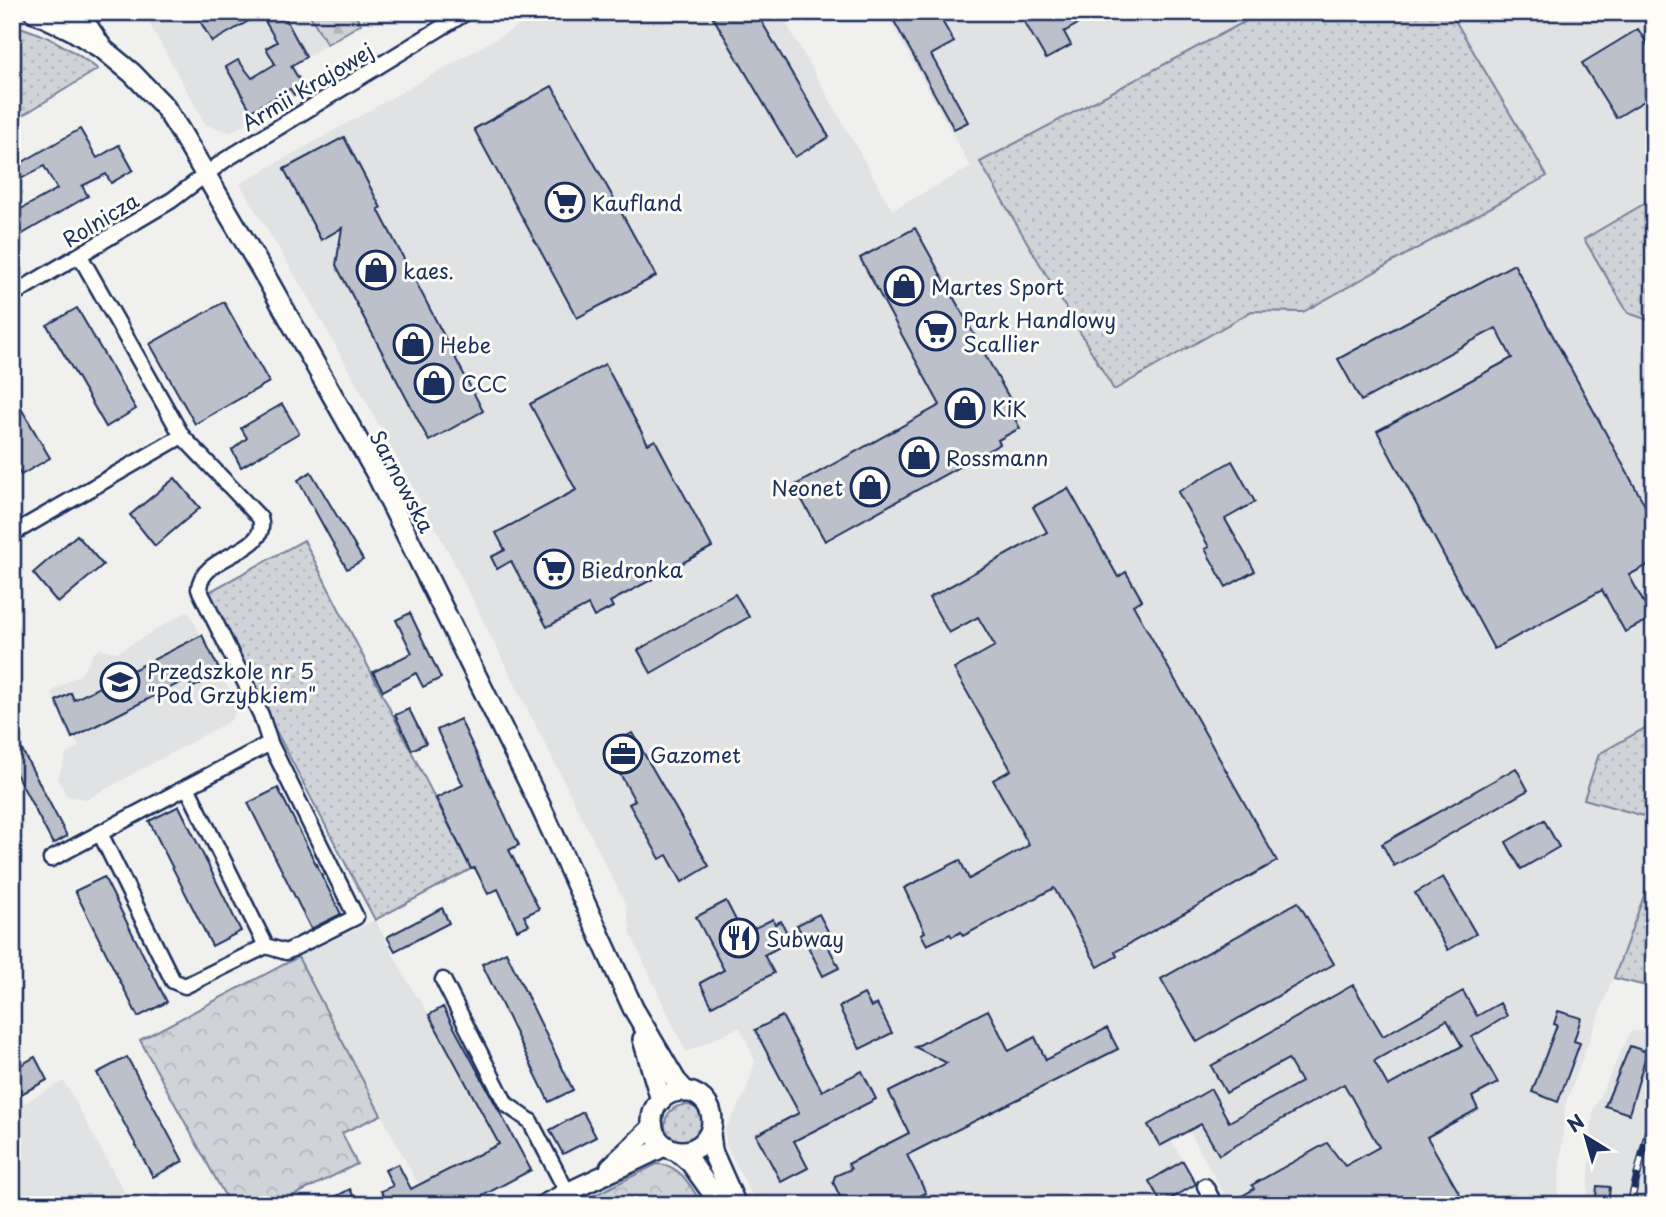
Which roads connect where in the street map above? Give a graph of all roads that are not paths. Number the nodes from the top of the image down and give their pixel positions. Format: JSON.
{"nodes":[{"id":1,"x":34,"y":12,"type":"edge"},
{"id":2,"x":74,"y":12,"type":"edge"},
{"id":3,"x":467,"y":12,"type":"edge"},
{"id":4,"x":104,"y":50,"type":"junction"},
{"id":5,"x":206,"y":175,"type":"junction"},
{"id":6,"x":80,"y":256,"type":"junction"},
{"id":7,"x":12,"y":295,"type":"edge"},
{"id":8,"x":182,"y":436,"type":"junction"},
{"id":9,"x":12,"y":534,"type":"edge"},
{"id":10,"x":270,"y":743,"type":"junction"},
{"id":11,"x":187,"y":788,"type":"junction"},
{"id":12,"x":100,"y":833,"type":"junction"},
{"id":13,"x":51,"y":859,"type":"dead end"},
{"id":14,"x":266,"y":946,"type":"junction"},
{"id":15,"x":443,"y":981,"type":"dead end"},
{"id":16,"x":633,"y":1008,"type":"junction"},
{"id":17,"x":686,"y":1092,"type":"junction"},
{"id":18,"x":661,"y":1100,"type":"junction"},
{"id":19,"x":653,"y":1126,"type":"junction"},
{"id":20,"x":710,"y":1133,"type":"junction"},
{"id":21,"x":671,"y":1148,"type":"junction"},
{"id":22,"x":604,"y":1173,"type":"junction"},
{"id":23,"x":1205,"y":1186,"type":"dead end"},
{"id":24,"x":567,"y":1192,"type":"junction"},
{"id":25,"x":543,"y":1205,"type":"edge"},
{"id":26,"x":721,"y":1205,"type":"edge"},
{"id":27,"x":736,"y":1205,"type":"edge"},
{"id":28,"x":1215,"y":1205,"type":"edge"}],
"edges":[{"from":1,"to":4,"type":"main road"},
{"from":2,"to":4,"type":"street","name":"Sarnowska"},
{"from":3,"to":5,"type":"street","name":"Armii Krajowej"},
{"from":4,"to":5,"type":"main road","name":"Sarnowska"},
{"from":5,"to":6,"type":"street","name":"Rolnicza"},
{"from":5,"to":16,"type":"main road","name":"Sarnowska"},
{"from":6,"to":7,"type":"street","name":"Rolnicza"},
{"from":6,"to":8,"type":"street"},
{"from":8,"to":9,"type":"street"},
{"from":8,"to":10,"type":"street"},
{"from":10,"to":11,"type":"street"},
{"from":10,"to":14,"type":"street"},
{"from":11,"to":12,"type":"street"},
{"from":11,"to":14,"type":"street"},
{"from":12,"to":13,"type":"street"},
{"from":12,"to":14,"type":"street"},
{"from":15,"to":24,"type":"street"},
{"from":16,"to":17,"type":"main road","name":"Sarnowska"},
{"from":16,"to":18,"type":"main road","name":"Sarnowska"},
{"from":17,"to":18,"type":"main road"},
{"from":17,"to":20,"type":"main road"},
{"from":18,"to":19,"type":"main road"},
{"from":19,"to":21,"type":"main road"},
{"from":19,"to":22,"type":"street"},
{"from":20,"to":21,"type":"main road"},
{"from":20,"to":27,"type":"main road"},
{"from":21,"to":22,"type":"street"},
{"from":21,"to":26,"type":"main road"},
{"from":22,"to":24,"type":"street"},
{"from":23,"to":28,"type":"street"},
{"from":24,"to":25,"type":"street"}]}
